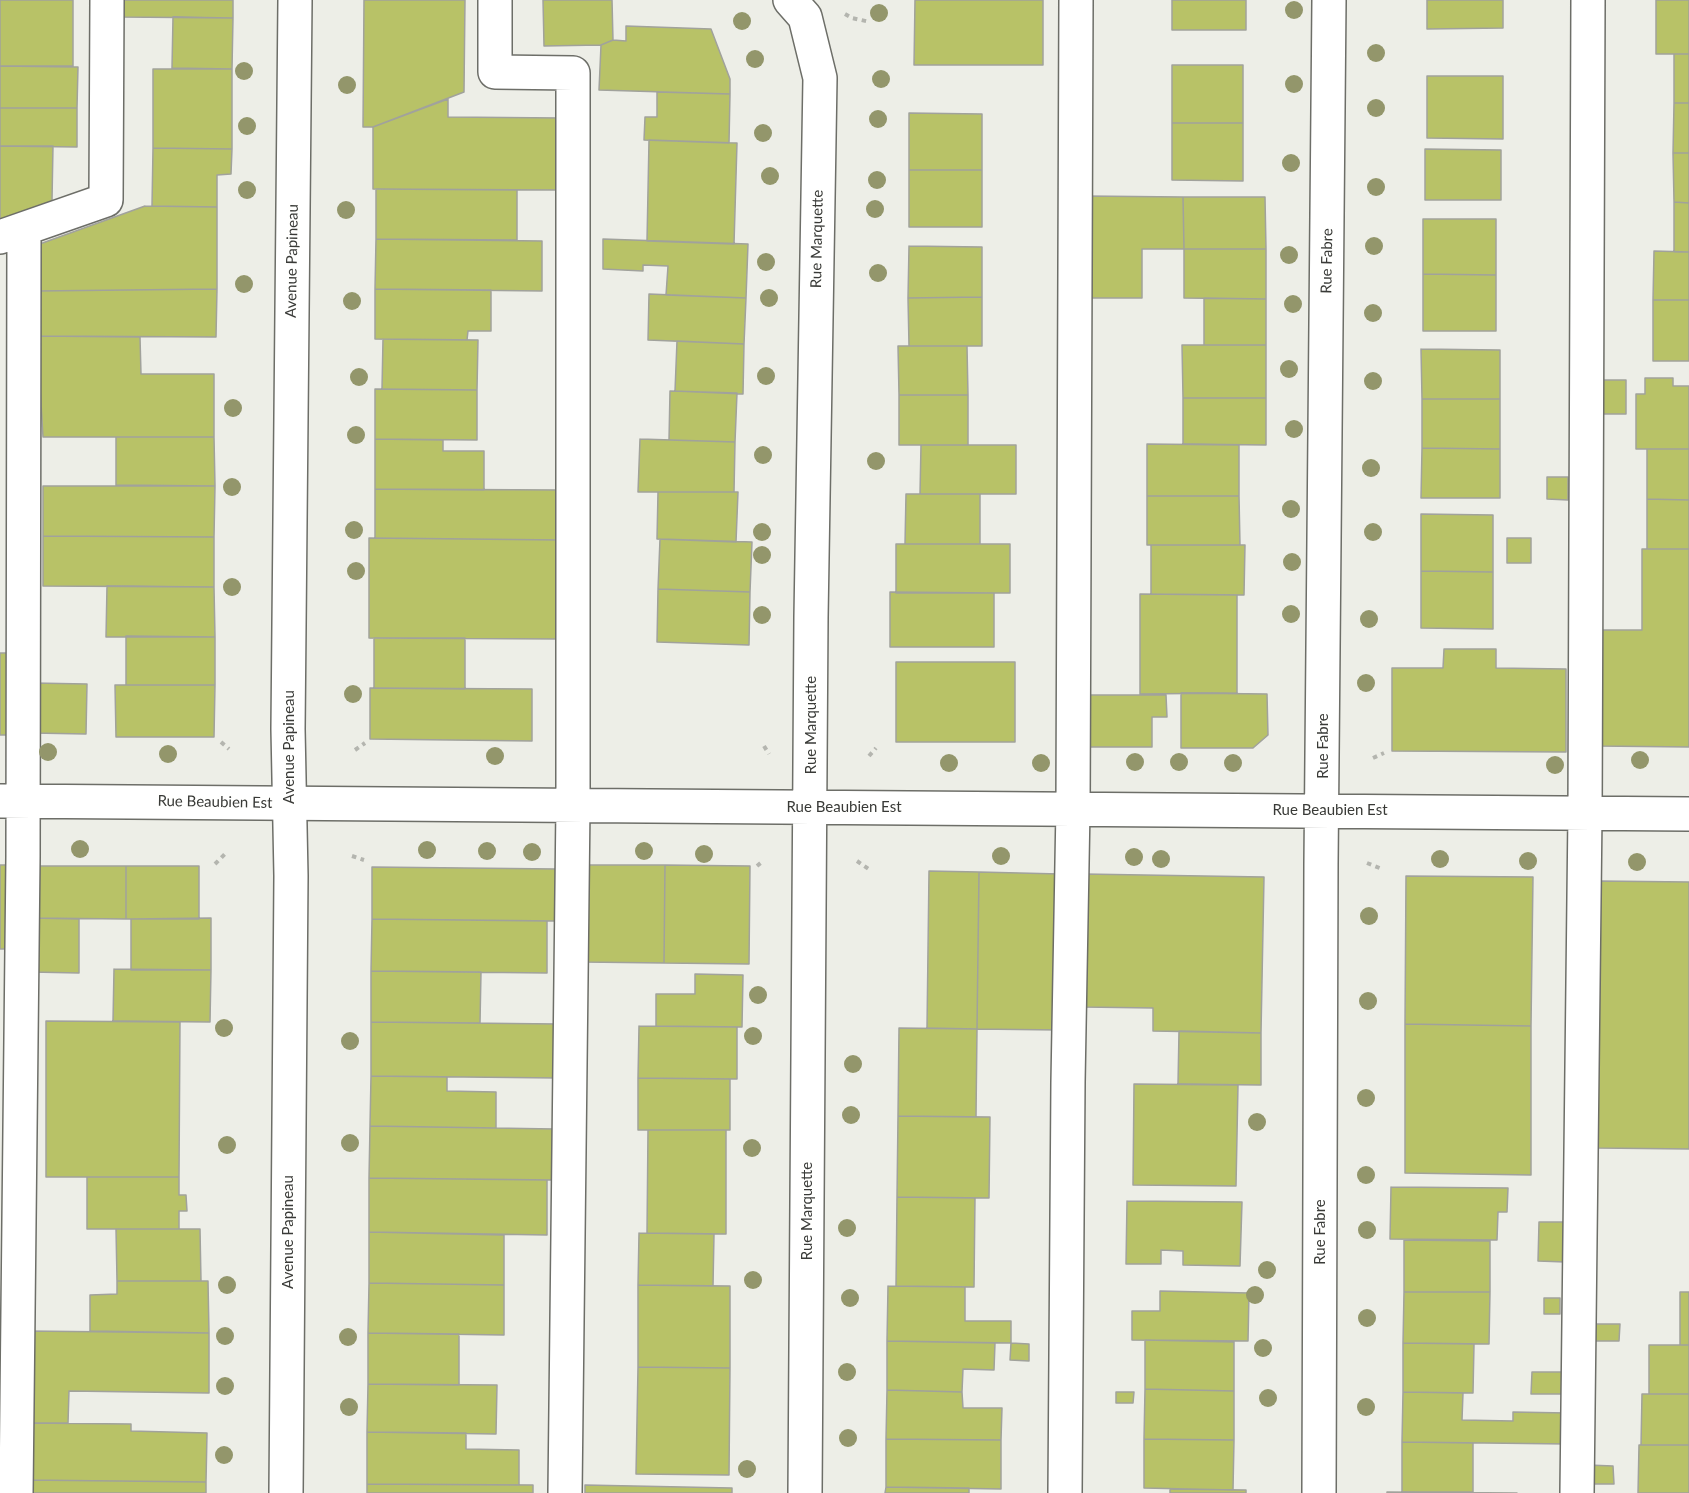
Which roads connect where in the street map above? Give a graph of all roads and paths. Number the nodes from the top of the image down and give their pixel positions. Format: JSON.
{"nodes":[{"id":1,"x":107,"y":0,"type":"edge"},
{"id":2,"x":295,"y":0,"type":"edge"},
{"id":3,"x":495,"y":0,"type":"edge"},
{"id":4,"x":790,"y":0,"type":"edge"},
{"id":5,"x":1076,"y":0,"type":"edge"},
{"id":6,"x":1329,"y":0,"type":"edge"},
{"id":7,"x":1588,"y":0,"type":"edge"},
{"id":8,"x":12,"y":234,"type":"edge"},
{"id":9,"x":221,"y":742,"type":"dead end"},
{"id":10,"x":365,"y":742,"type":"dead end"},
{"id":11,"x":764,"y":746,"type":"dead end"},
{"id":12,"x":876,"y":748,"type":"dead end"},
{"id":13,"x":229,"y":749,"type":"dead end"},
{"id":14,"x":355,"y":750,"type":"dead end"},
{"id":15,"x":1384,"y":753,"type":"dead end"},
{"id":16,"x":770,"y":754,"type":"dead end"},
{"id":17,"x":869,"y":756,"type":"dead end"},
{"id":18,"x":1373,"y":758,"type":"dead end"},
{"id":19,"x":11,"y":801,"type":"edge"},
{"id":20,"x":289,"y":803,"type":"junction"},
{"id":21,"x":573,"y":805,"type":"junction"},
{"id":22,"x":810,"y":807,"type":"junction"},
{"id":23,"x":1073,"y":808,"type":"junction"},
{"id":24,"x":1322,"y":810,"type":"junction"},
{"id":25,"x":1585,"y":813,"type":"junction"},
{"id":26,"x":1689,"y":814,"type":"edge"},
{"id":27,"x":226,"y":853,"type":"dead end"},
{"id":28,"x":352,"y":856,"type":"dead end"},
{"id":29,"x":364,"y":860,"type":"dead end"},
{"id":30,"x":763,"y":861,"type":"dead end"},
{"id":31,"x":857,"y":861,"type":"dead end"},
{"id":32,"x":1367,"y":863,"type":"dead end"},
{"id":33,"x":214,"y":864,"type":"dead end"},
{"id":34,"x":757,"y":866,"type":"dead end"},
{"id":35,"x":1382,"y":869,"type":"dead end"},
{"id":36,"x":870,"y":870,"type":"dead end"},
{"id":37,"x":16,"y":1493,"type":"edge"},
{"id":38,"x":286,"y":1493,"type":"edge"},
{"id":39,"x":565,"y":1493,"type":"edge"},
{"id":40,"x":805,"y":1493,"type":"edge"},
{"id":41,"x":1065,"y":1493,"type":"edge"},
{"id":42,"x":1319,"y":1493,"type":"edge"},
{"id":43,"x":1577,"y":1493,"type":"edge"}],
"edges":[{"from":1,"to":8,"type":"street"},
{"from":2,"to":20,"type":"street","name":"Avenue Papineau"},
{"from":3,"to":21,"type":"street"},
{"from":4,"to":22,"type":"street","name":"Rue Marquette"},
{"from":5,"to":23,"type":"street"},
{"from":6,"to":24,"type":"street","name":"Rue Fabre"},
{"from":7,"to":25,"type":"street"},
{"from":8,"to":19,"type":"street"},
{"from":9,"to":13,"type":"path"},
{"from":10,"to":14,"type":"path"},
{"from":11,"to":16,"type":"path"},
{"from":12,"to":17,"type":"path"},
{"from":15,"to":18,"type":"path"},
{"from":19,"to":20,"type":"street","name":"Rue Beaubien Est"},
{"from":19,"to":37,"type":"street"},
{"from":20,"to":21,"type":"street","name":"Rue Beaubien Est"},
{"from":20,"to":38,"type":"street","name":"Avenue Papineau"},
{"from":21,"to":22,"type":"street","name":"Rue Beaubien Est"},
{"from":21,"to":39,"type":"street"},
{"from":22,"to":23,"type":"street","name":"Rue Beaubien Est"},
{"from":22,"to":40,"type":"street","name":"Rue Marquette"},
{"from":23,"to":24,"type":"street","name":"Rue Beaubien Est"},
{"from":23,"to":41,"type":"street"},
{"from":24,"to":25,"type":"street","name":"Rue Beaubien Est"},
{"from":24,"to":42,"type":"street","name":"Rue Fabre"},
{"from":25,"to":26,"type":"street","name":"Rue Beaubien Est"},
{"from":25,"to":43,"type":"street"},
{"from":27,"to":33,"type":"path"},
{"from":28,"to":29,"type":"path"},
{"from":30,"to":34,"type":"path"},
{"from":31,"to":36,"type":"path"},
{"from":32,"to":35,"type":"path"}]}
